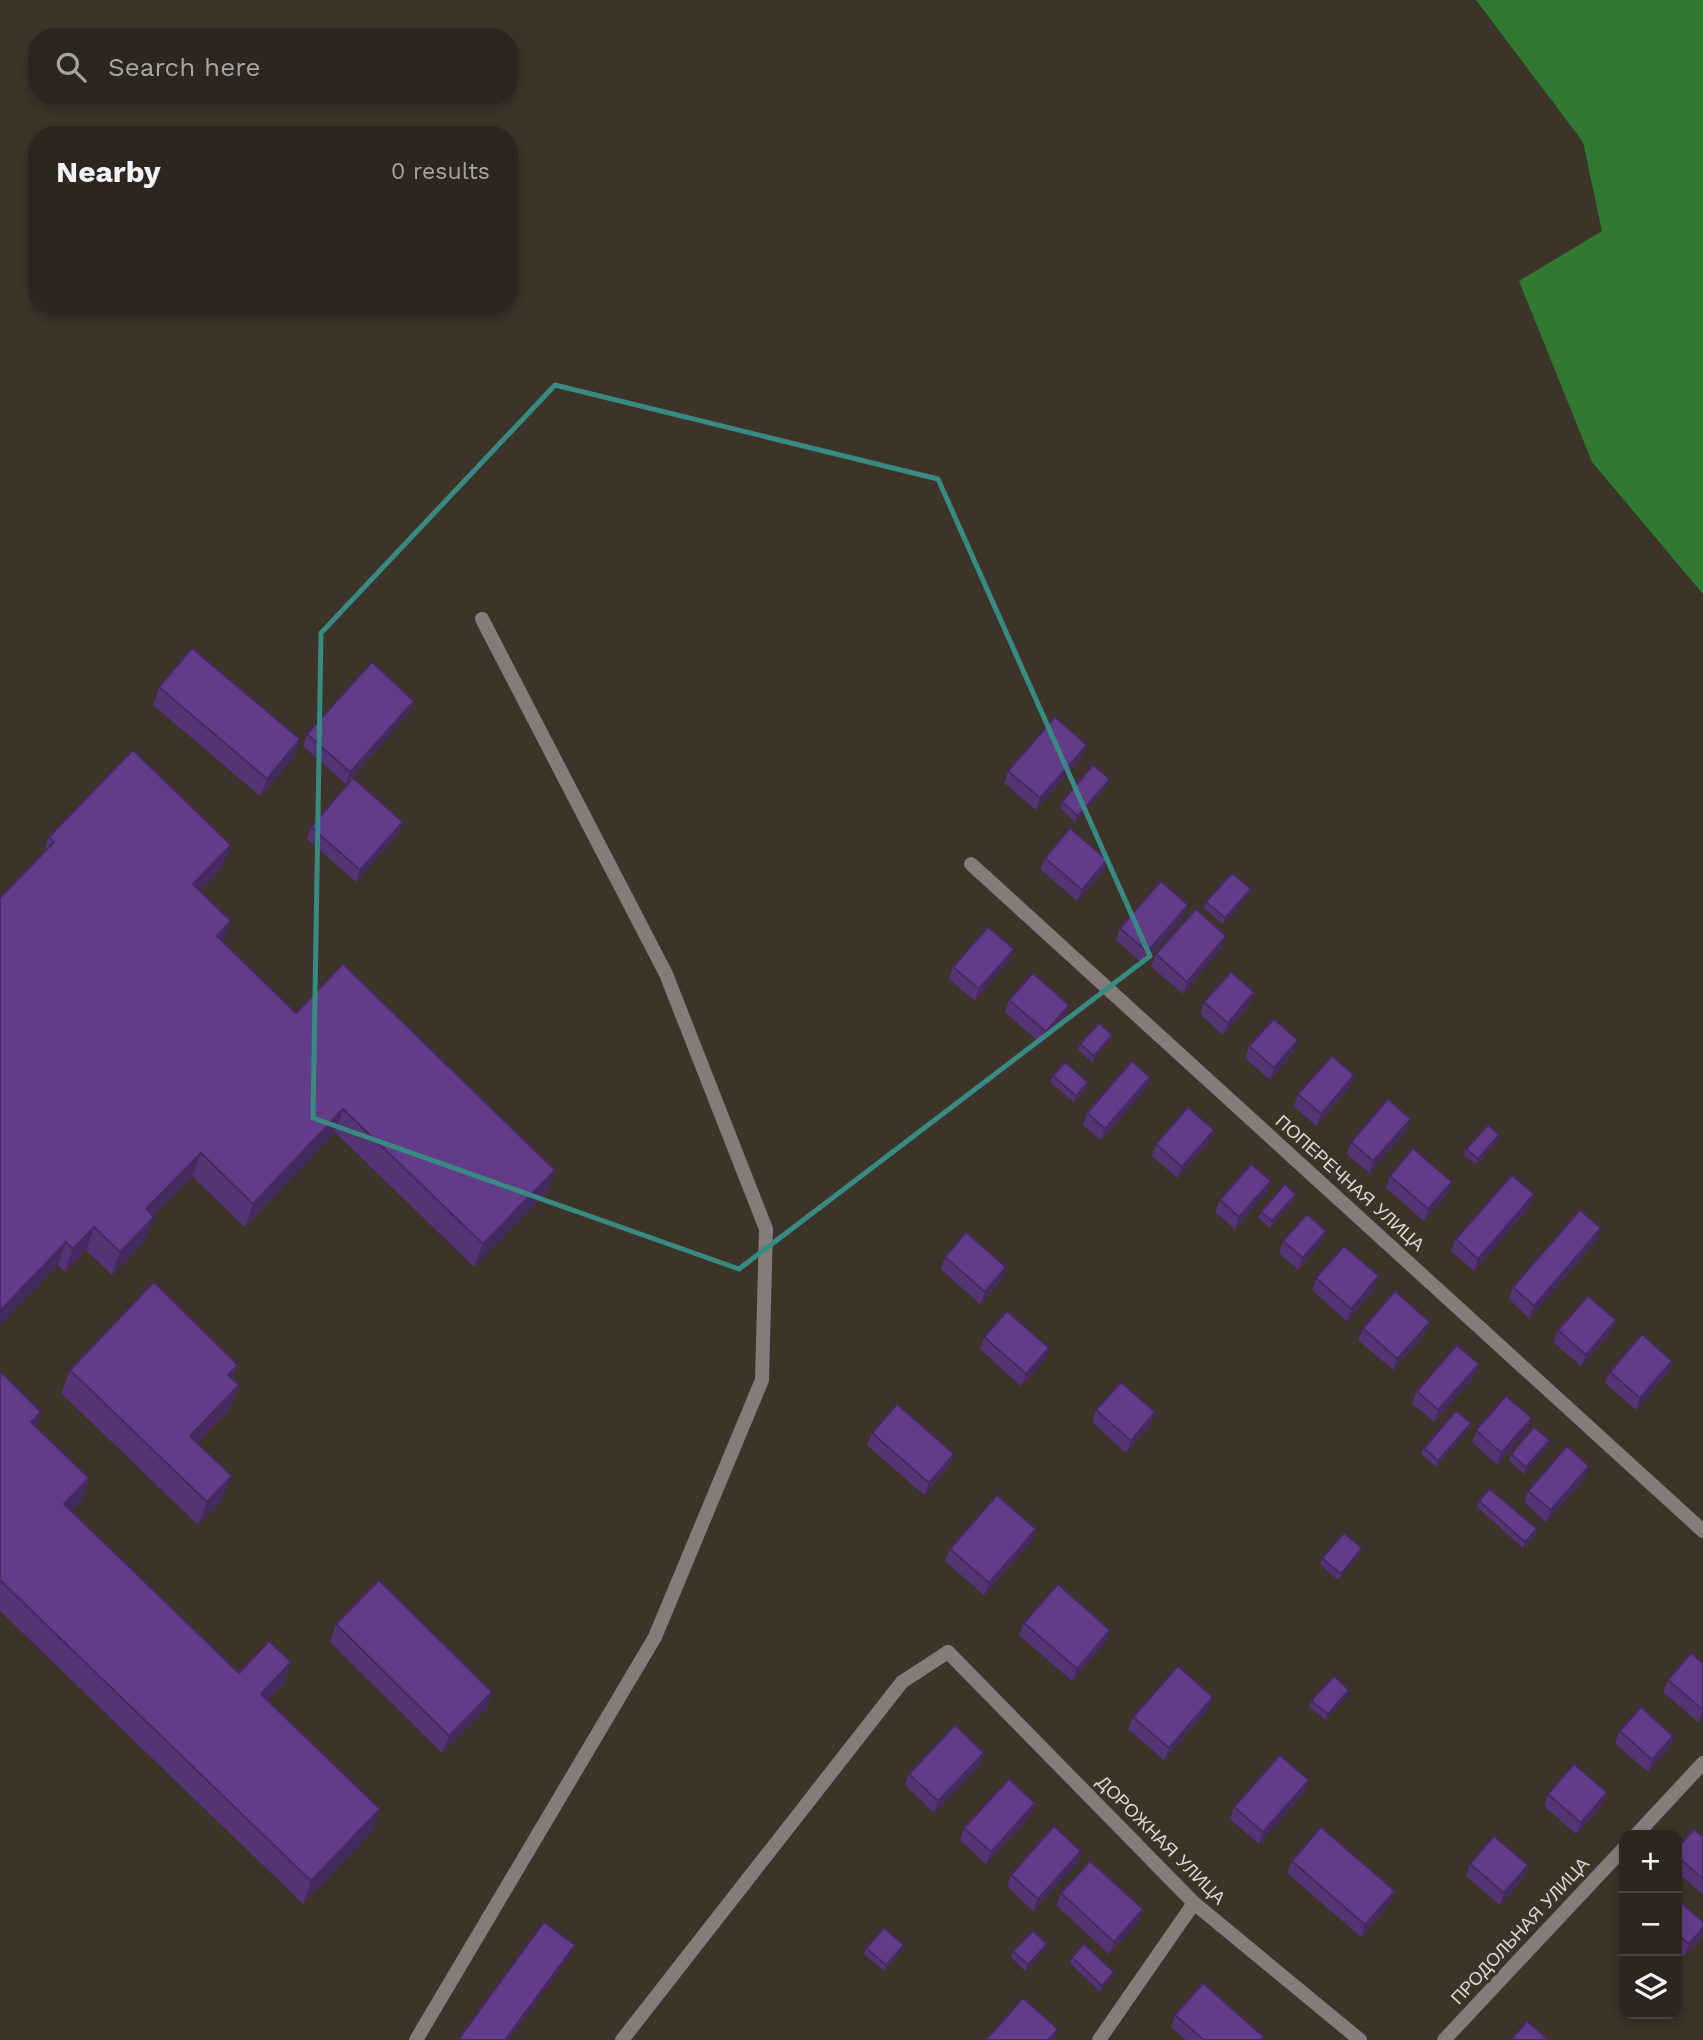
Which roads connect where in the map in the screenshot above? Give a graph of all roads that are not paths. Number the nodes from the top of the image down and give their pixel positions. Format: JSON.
{"nodes":[{"id":1,"x":482,"y":619,"type":"dead end"},
{"id":2,"x":971,"y":864,"type":"dead end"},
{"id":3,"x":1703,"y":1531,"type":"edge"},
{"id":4,"x":1703,"y":1763,"type":"edge"},
{"id":5,"x":1641,"y":1830,"type":"edge"},
{"id":6,"x":1619,"y":1852,"type":"edge"},
{"id":7,"x":1194,"y":1903,"type":"junction"},
{"id":8,"x":416,"y":2040,"type":"edge"},
{"id":9,"x":622,"y":2040,"type":"edge"},
{"id":10,"x":1100,"y":2040,"type":"edge"},
{"id":11,"x":1360,"y":2040,"type":"edge"},
{"id":12,"x":1444,"y":2040,"type":"edge"}],
"edges":[{"from":1,"to":8,"type":"street"},
{"from":2,"to":3,"type":"street","name":"ПОПЕРЕЧНАЯ УЛИЦА"},
{"from":4,"to":5,"type":"street"},
{"from":6,"to":12,"type":"street","name":"ПРОДОЛЬНАЯ УЛИЦА"},
{"from":7,"to":9,"type":"street","name":"ДОРОЖНАЯ УЛИЦА"},
{"from":7,"to":10,"type":"street"},
{"from":7,"to":11,"type":"street","name":"ДОРОЖНАЯ УЛИЦА"}]}
